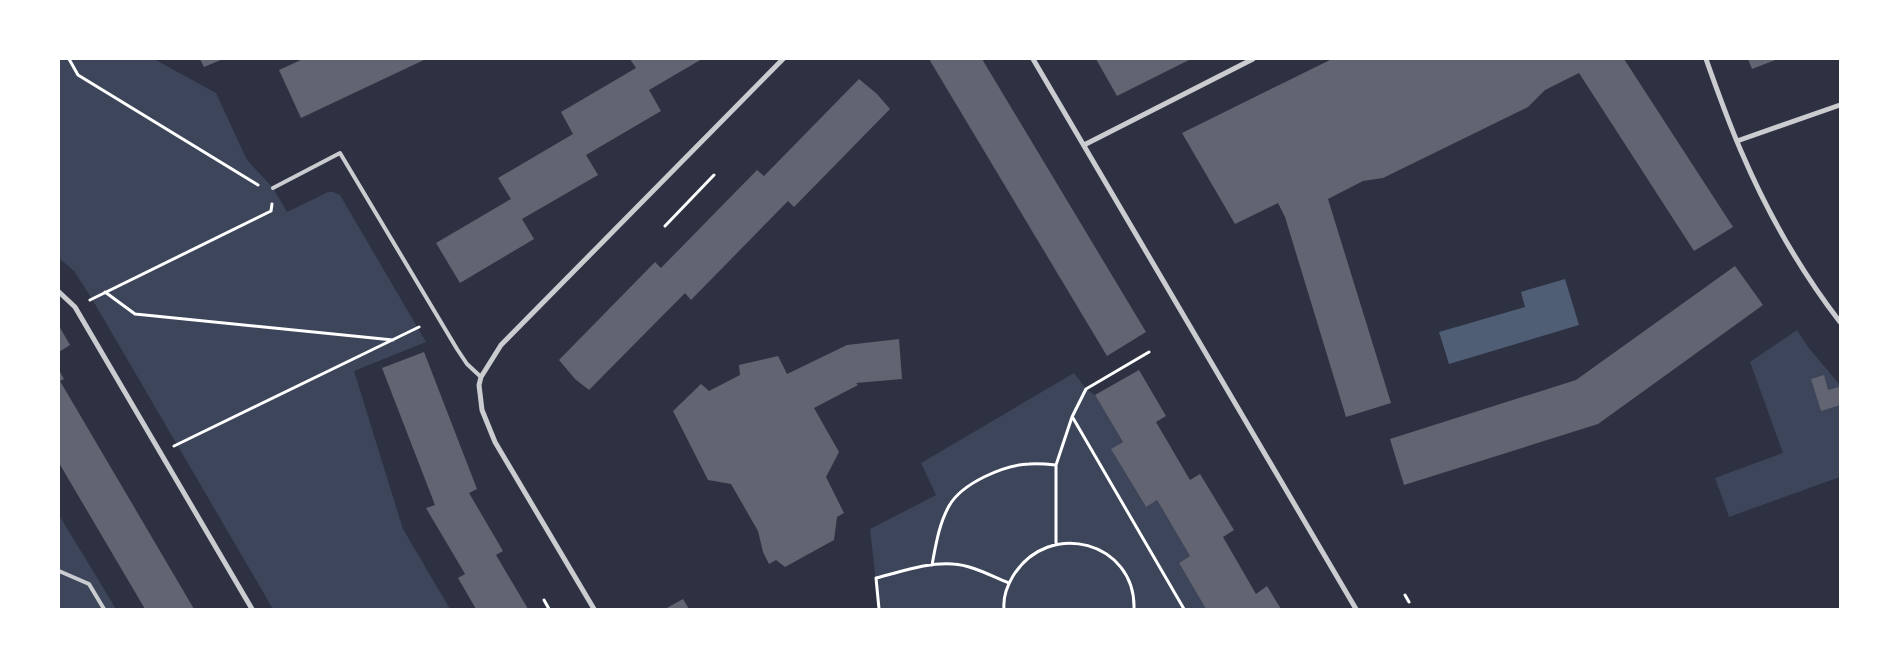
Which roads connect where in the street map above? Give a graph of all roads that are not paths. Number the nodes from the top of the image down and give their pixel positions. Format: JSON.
{"nodes":[{"id":1,"x":783,"y":59,"type":"edge"},
{"id":2,"x":1033,"y":59,"type":"edge"},
{"id":3,"x":1253,"y":59,"type":"edge"},
{"id":4,"x":1706,"y":59,"type":"edge"},
{"id":5,"x":1840,"y":105,"type":"edge"},
{"id":6,"x":1736,"y":141,"type":"junction"},
{"id":7,"x":1084,"y":145,"type":"junction"},
{"id":8,"x":272,"y":188,"type":"road end"},
{"id":9,"x":59,"y":292,"type":"edge"},
{"id":10,"x":1840,"y":322,"type":"edge"},
{"id":11,"x":481,"y":377,"type":"junction"},
{"id":12,"x":59,"y":571,"type":"edge"},
{"id":13,"x":104,"y":609,"type":"edge"},
{"id":14,"x":252,"y":609,"type":"edge"},
{"id":15,"x":594,"y":609,"type":"edge"},
{"id":16,"x":1356,"y":609,"type":"edge"}],
"edges":[{"from":1,"to":11,"type":"street"},
{"from":2,"to":7,"type":"street"},
{"from":3,"to":7,"type":"street"},
{"from":4,"to":6,"type":"street"},
{"from":5,"to":6,"type":"street"},
{"from":6,"to":10,"type":"street"},
{"from":7,"to":16,"type":"street"},
{"from":8,"to":11,"type":"lane"},
{"from":9,"to":14,"type":"street"},
{"from":11,"to":15,"type":"street"},
{"from":12,"to":13,"type":"lane"}]}
